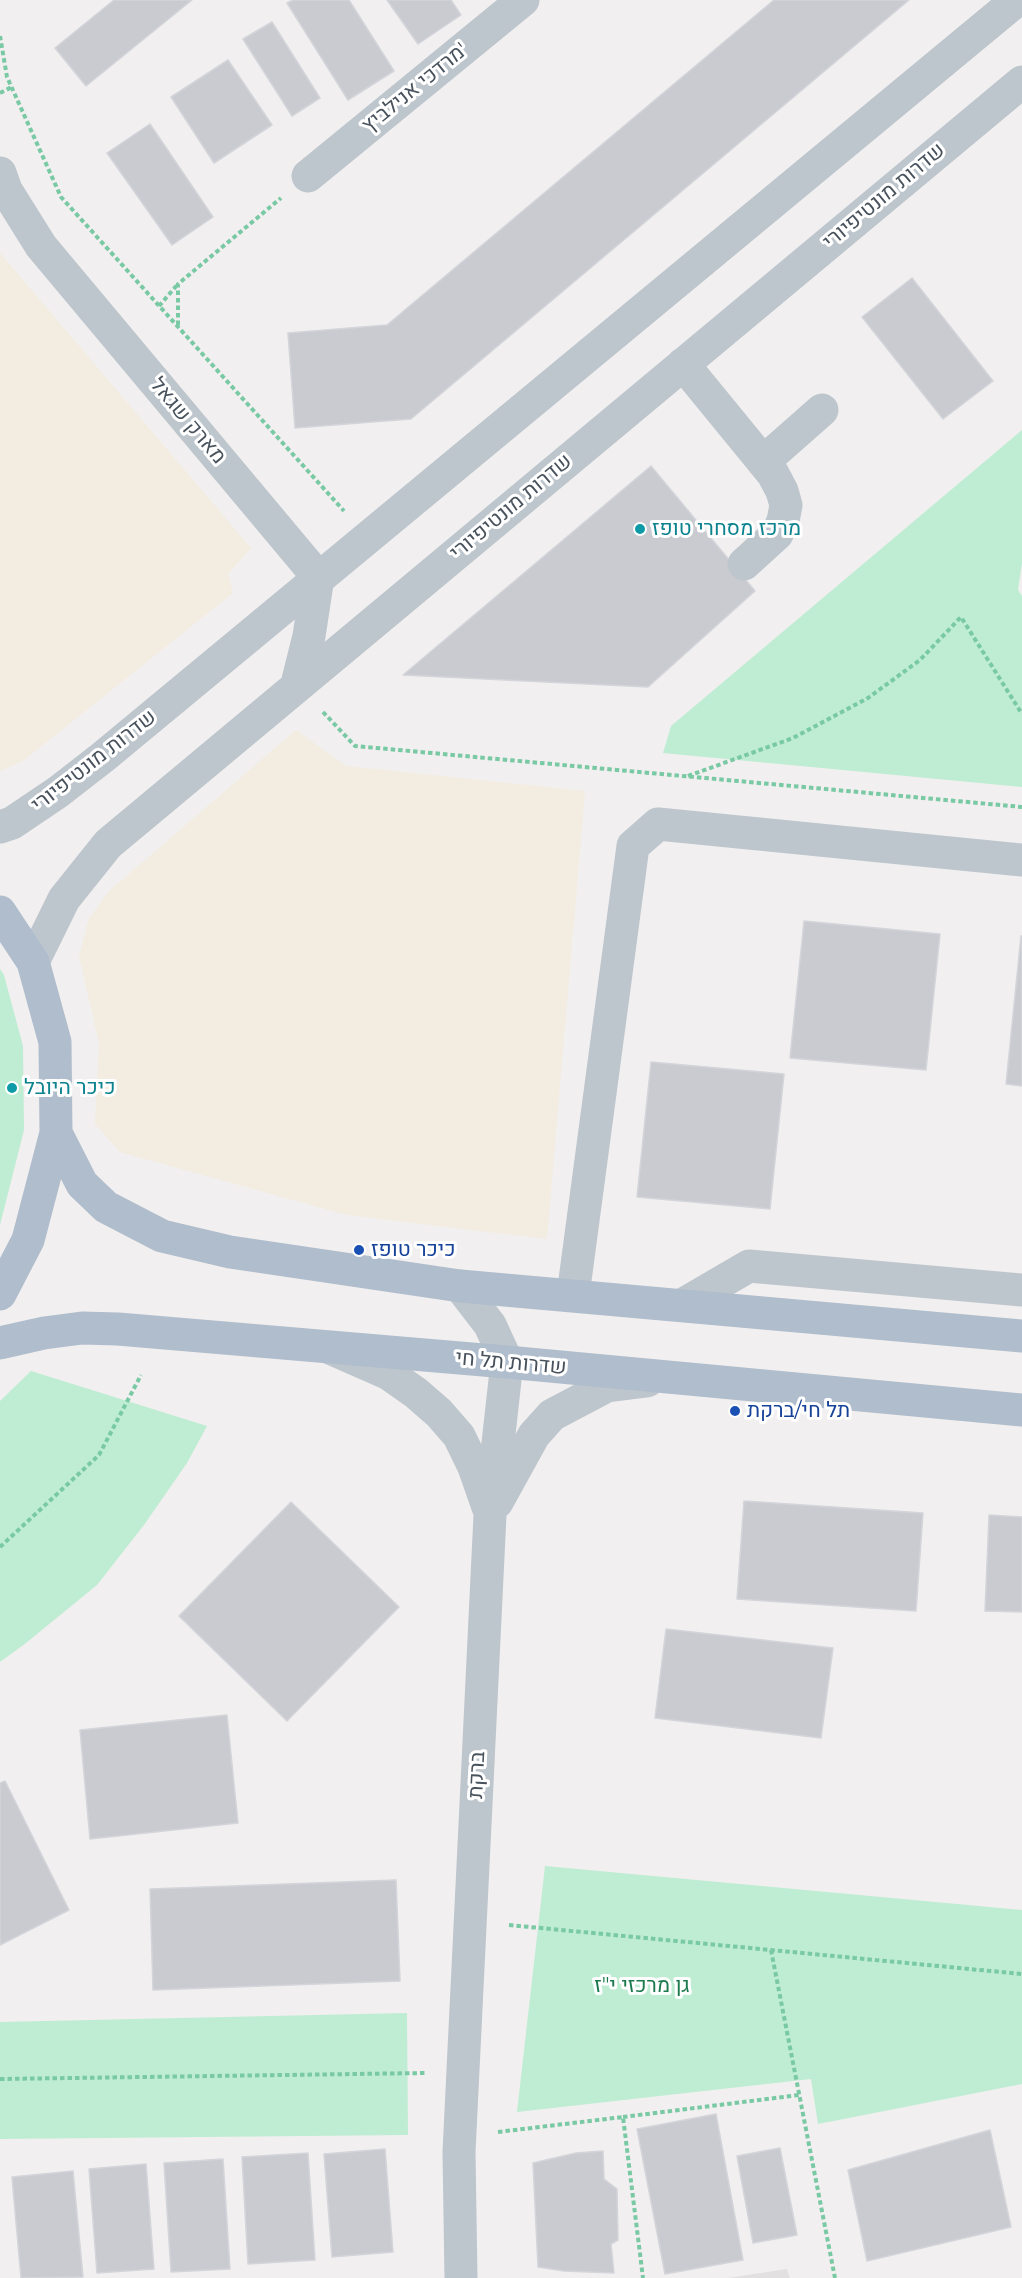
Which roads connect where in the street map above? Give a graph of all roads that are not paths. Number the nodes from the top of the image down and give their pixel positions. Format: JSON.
{"nodes":[{"id":1,"x":523,"y":0,"type":"edge"},
{"id":2,"x":1017,"y":0,"type":"edge"},
{"id":3,"x":1022,"y":82,"type":"edge"},
{"id":4,"x":0,"y":173,"type":"edge"},
{"id":5,"x":308,"y":176,"type":"road end"},
{"id":6,"x":683,"y":364,"type":"junction"},
{"id":7,"x":822,"y":410,"type":"dead end"},
{"id":8,"x":763,"y":462,"type":"junction"},
{"id":9,"x":744,"y":564,"type":"dead end"},
{"id":10,"x":318,"y":577,"type":"junction"},
{"id":11,"x":297,"y":684,"type":"junction"},
{"id":12,"x":0,"y":827,"type":"edge"},
{"id":13,"x":1022,"y":860,"type":"edge"},
{"id":14,"x":0,"y":912,"type":"edge"},
{"id":15,"x":33,"y":962,"type":"junction"},
{"id":16,"x":56,"y":1133,"type":"junction"},
{"id":17,"x":460,"y":1286,"type":"junction"},
{"id":18,"x":1022,"y":1290,"type":"edge"},
{"id":19,"x":0,"y":1294,"type":"edge"},
{"id":20,"x":573,"y":1295,"type":"junction"},
{"id":21,"x":682,"y":1305,"type":"junction"},
{"id":22,"x":1022,"y":1336,"type":"edge"},
{"id":23,"x":0,"y":1343,"type":"edge"},
{"id":24,"x":325,"y":1346,"type":"junction"},
{"id":25,"x":507,"y":1362,"type":"junction"},
{"id":26,"x":675,"y":1378,"type":"junction"},
{"id":27,"x":1022,"y":1410,"type":"edge"},
{"id":28,"x":490,"y":1515,"type":"junction"},
{"id":29,"x":461,"y":2278,"type":"edge"}],
"edges":[{"from":1,"to":5,"type":"street","name":"מרדכי אנילביץ'"},
{"from":2,"to":10,"type":"street","name":"שדרות מונטיפיורי"},
{"from":3,"to":6,"type":"street","name":"שדרות מונטיפיורי"},
{"from":4,"to":10,"type":"street","name":"מארק שגאל"},
{"from":6,"to":8,"type":"street"},
{"from":6,"to":11,"type":"street","name":"שדרות מונטיפיורי"},
{"from":7,"to":8,"type":"street"},
{"from":8,"to":9,"type":"street"},
{"from":10,"to":11,"type":"street"},
{"from":10,"to":12,"type":"street","name":"שדרות מונטיפיורי"},
{"from":11,"to":15,"type":"street","name":"שדרות מונטיפיורי"},
{"from":13,"to":20,"type":"street"},
{"from":14,"to":15,"type":"main road"},
{"from":15,"to":16,"type":"main road"},
{"from":16,"to":17,"type":"main road"},
{"from":16,"to":19,"type":"main road"},
{"from":17,"to":20,"type":"main road"},
{"from":17,"to":25,"type":"street"},
{"from":18,"to":21,"type":"street"},
{"from":20,"to":21,"type":"main road"},
{"from":21,"to":22,"type":"main road"},
{"from":23,"to":24,"type":"main road","name":"שדרות תל חי"},
{"from":24,"to":25,"type":"main road","name":"שדרות תל חי"},
{"from":24,"to":28,"type":"street"},
{"from":25,"to":26,"type":"main road","name":"שדרות תל חי"},
{"from":25,"to":28,"type":"street","name":"ברקת"},
{"from":26,"to":27,"type":"main road","name":"שדרות תל חי"},
{"from":26,"to":28,"type":"street"},
{"from":28,"to":29,"type":"street","name":"ברקת"}]}
